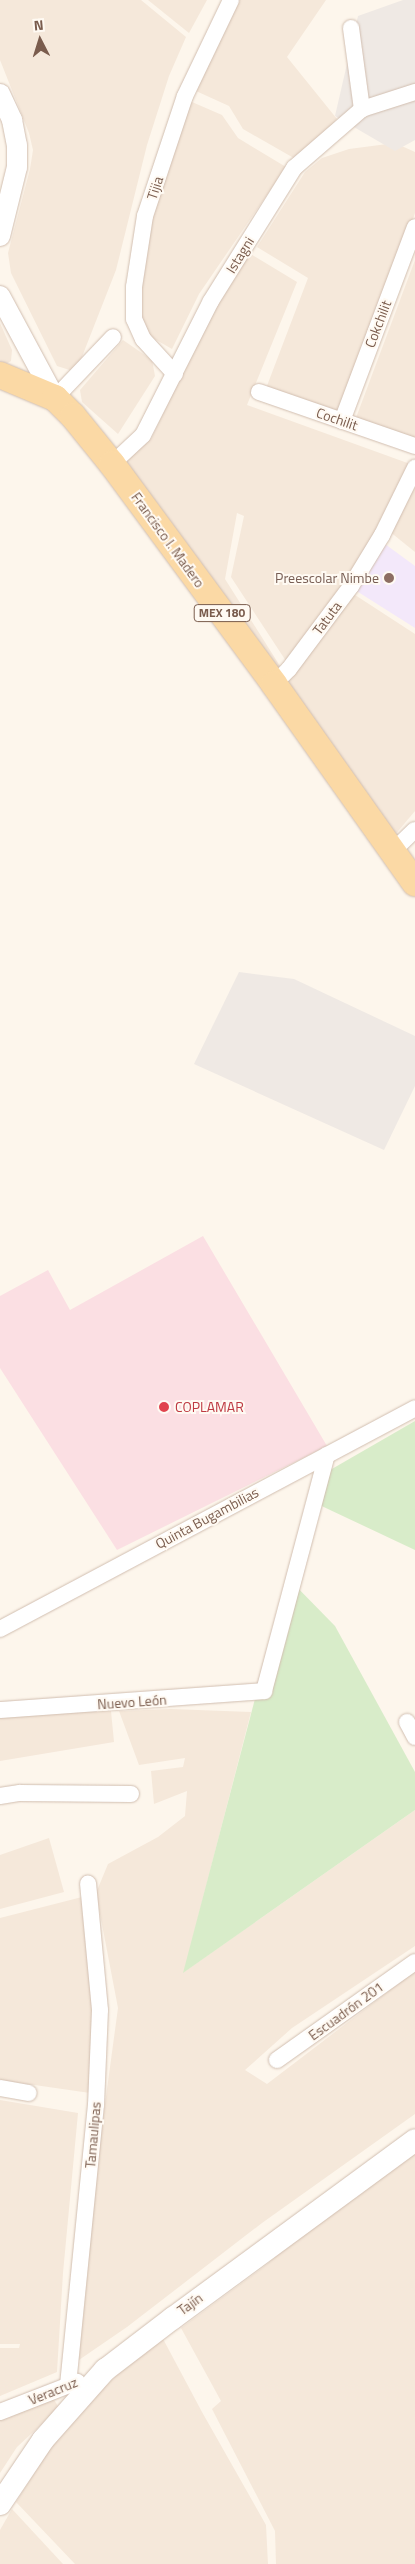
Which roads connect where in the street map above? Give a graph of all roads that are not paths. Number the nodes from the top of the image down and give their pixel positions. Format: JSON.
{"nodes":[{"id":1,"x":231,"y":0,"type":"edge"},
{"id":2,"x":351,"y":28,"type":"dead end"},
{"id":3,"x":415,"y":92,"type":"edge"},
{"id":4,"x":0,"y":94,"type":"edge"},
{"id":5,"x":362,"y":109,"type":"junction"},
{"id":6,"x":415,"y":227,"type":"edge"},
{"id":7,"x":0,"y":236,"type":"edge"},
{"id":8,"x":0,"y":296,"type":"edge"},
{"id":9,"x":114,"y":337,"type":"dead end"},
{"id":10,"x":175,"y":374,"type":"junction"},
{"id":11,"x":0,"y":375,"type":"edge"},
{"id":12,"x":259,"y":392,"type":"dead end"},
{"id":13,"x":55,"y":398,"type":"junction"},
{"id":14,"x":342,"y":421,"type":"junction"},
{"id":15,"x":415,"y":446,"type":"edge"},
{"id":16,"x":112,"y":464,"type":"junction"},
{"id":17,"x":415,"y":468,"type":"edge"},
{"id":18,"x":274,"y":684,"type":"junction"},
{"id":19,"x":415,"y":830,"type":"edge"},
{"id":20,"x":392,"y":851,"type":"junction"},
{"id":21,"x":415,"y":883,"type":"edge"},
{"id":22,"x":415,"y":1408,"type":"edge"},
{"id":23,"x":327,"y":1455,"type":"junction"},
{"id":24,"x":0,"y":1629,"type":"edge"},
{"id":25,"x":0,"y":1710,"type":"edge"},
{"id":26,"x":407,"y":1722,"type":"dead end"},
{"id":27,"x":415,"y":1737,"type":"edge"},
{"id":28,"x":130,"y":1794,"type":"dead end"},
{"id":29,"x":0,"y":1796,"type":"edge"},
{"id":30,"x":88,"y":1884,"type":"dead end"},
{"id":31,"x":415,"y":1962,"type":"edge"},
{"id":32,"x":277,"y":2060,"type":"dead end"},
{"id":33,"x":0,"y":2088,"type":"edge"},
{"id":34,"x":29,"y":2093,"type":"dead end"},
{"id":35,"x":415,"y":2140,"type":"edge"},
{"id":36,"x":105,"y":2370,"type":"junction"},
{"id":37,"x":68,"y":2385,"type":"junction"},
{"id":38,"x":0,"y":2412,"type":"edge"},
{"id":39,"x":0,"y":2504,"type":"edge"}],
"edges":[{"from":1,"to":10,"type":"street","name":"Tijia"},
{"from":2,"to":5,"type":"street"},
{"from":3,"to":5,"type":"street","name":"Istagni"},
{"from":4,"to":7,"type":"street"},
{"from":5,"to":10,"type":"street","name":"Istagni"},
{"from":6,"to":14,"type":"street","name":"Cokchilit"},
{"from":8,"to":13,"type":"street"},
{"from":9,"to":13,"type":"street"},
{"from":10,"to":16,"type":"street","name":"Istagni"},
{"from":11,"to":13,"type":"main road","name":"Francisco I. Madero","number":"MEX 180"},
{"from":12,"to":14,"type":"street","name":"Cochilit"},
{"from":13,"to":16,"type":"main road","name":"Francisco I. Madero","number":"MEX 180"},
{"from":14,"to":15,"type":"street","name":"Cochilit"},
{"from":16,"to":18,"type":"main road","name":"Francisco I. Madero","number":"MEX 180"},
{"from":17,"to":18,"type":"street","name":"Tatuta"},
{"from":18,"to":20,"type":"main road","name":"Francisco I. Madero","number":"MEX 180"},
{"from":19,"to":20,"type":"street"},
{"from":20,"to":21,"type":"main road","name":"Francisco I. Madero","number":"MEX 180"},
{"from":22,"to":23,"type":"street","name":"Quinta Bugambilias"},
{"from":23,"to":24,"type":"street","name":"Quinta Bugambilias"},
{"from":23,"to":25,"type":"street","name":"Nuevo León"},
{"from":26,"to":27,"type":"street"},
{"from":28,"to":29,"type":"street"},
{"from":30,"to":37,"type":"street","name":"Tamaulipas"},
{"from":31,"to":32,"type":"street","name":"Escuadrón 201"},
{"from":33,"to":34,"type":"street"},
{"from":35,"to":36,"type":"main road","name":"Tajín"},
{"from":36,"to":37,"type":"street","name":"Veracruz"},
{"from":36,"to":39,"type":"main road","name":"Tajín"},
{"from":37,"to":38,"type":"street","name":"Veracruz"}]}
